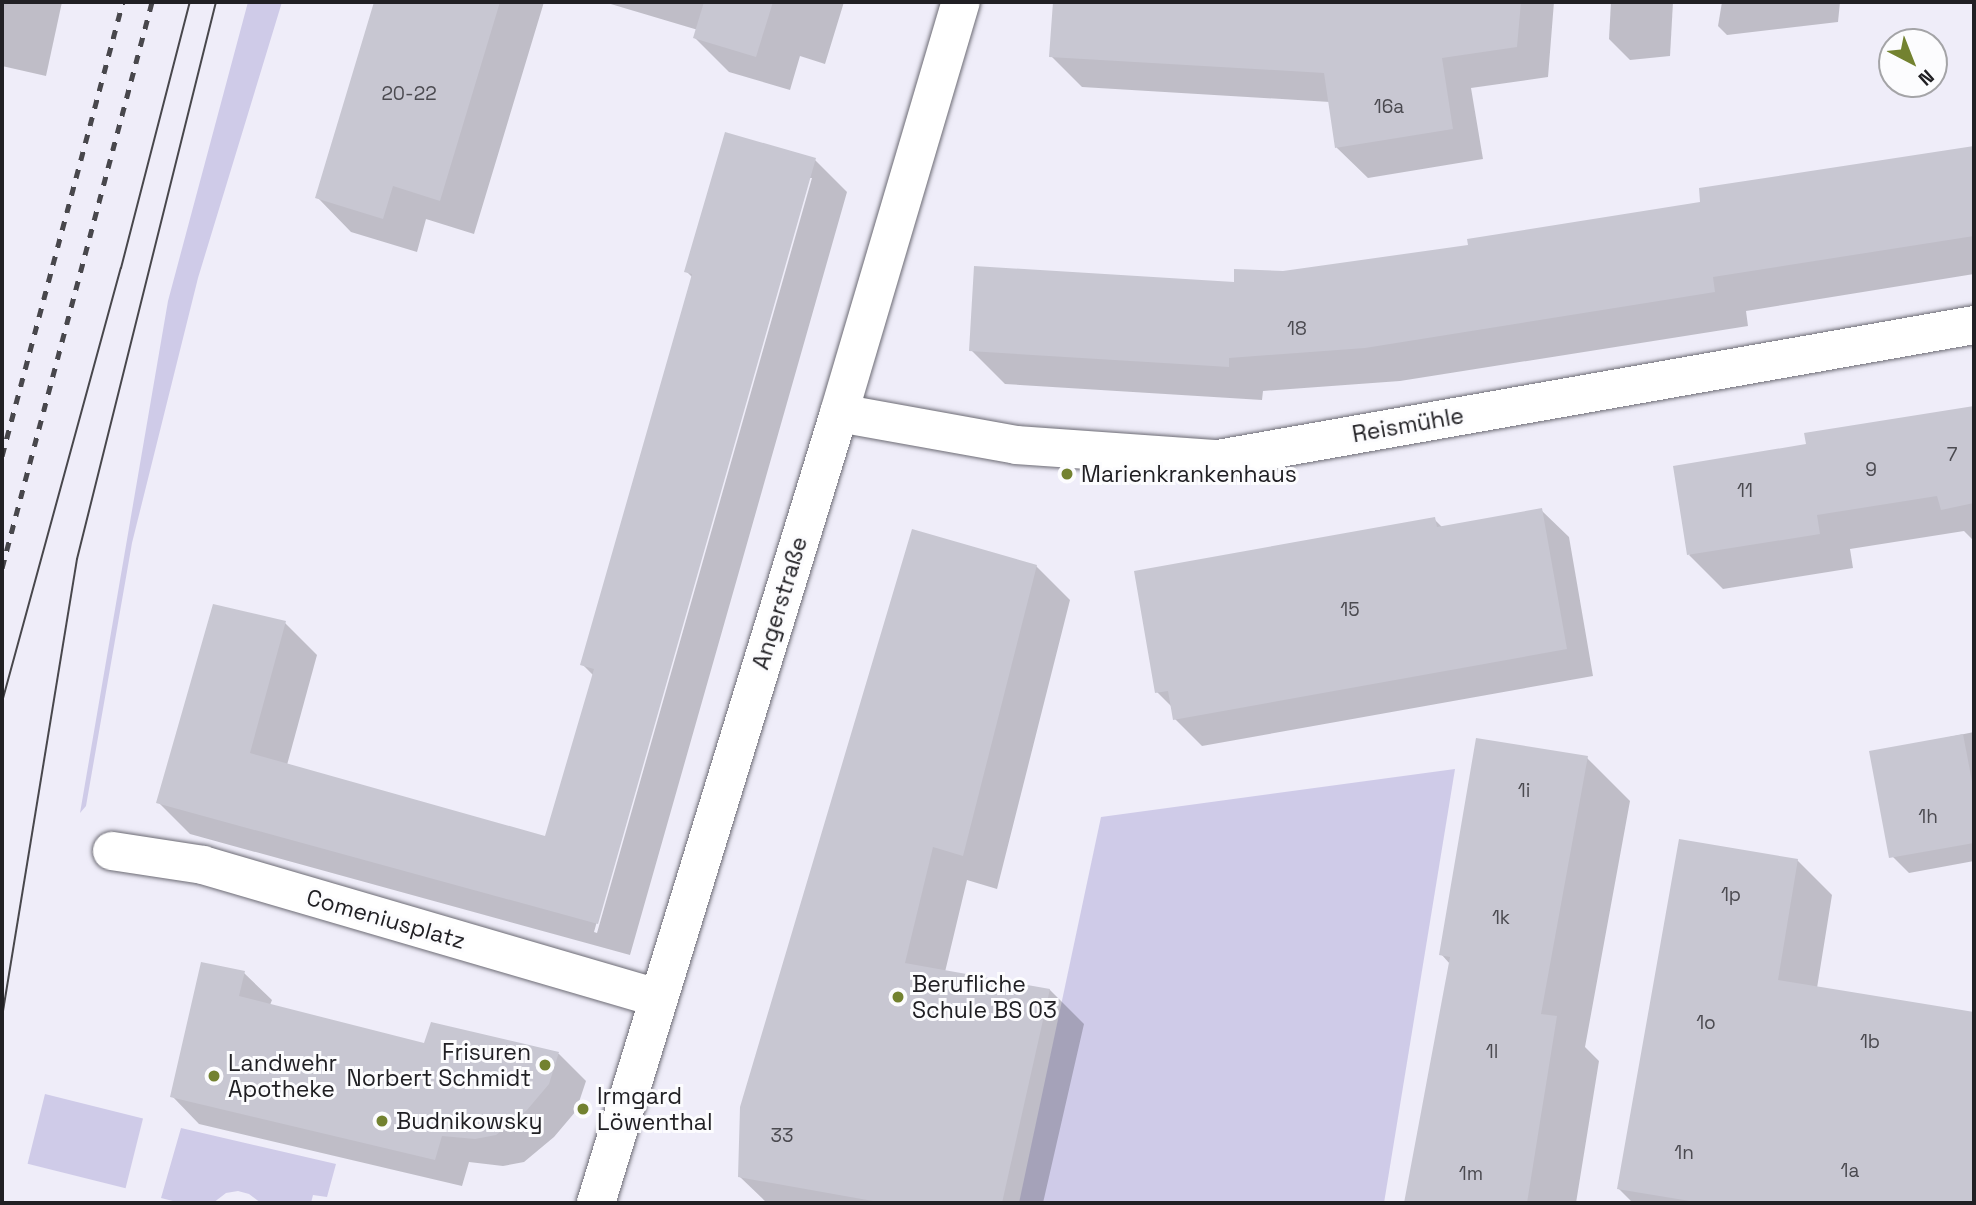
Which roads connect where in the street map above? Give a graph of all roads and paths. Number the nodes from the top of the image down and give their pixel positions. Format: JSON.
{"nodes":[{"id":1,"x":961,"y":2,"type":"edge"},
{"id":2,"x":1974,"y":325,"type":"edge"},
{"id":3,"x":839,"y":413,"type":"junction"},
{"id":4,"x":112,"y":850,"type":"dead end"},
{"id":5,"x":658,"y":998,"type":"junction"},
{"id":6,"x":596,"y":1203,"type":"edge"}],
"edges":[{"from":1,"to":3,"type":"street","name":"Angerstraße"},
{"from":2,"to":3,"type":"street","name":"Reismühle"},
{"from":3,"to":5,"type":"street","name":"Angerstraße"},
{"from":4,"to":5,"type":"street","name":"Comeniusplatz"},
{"from":5,"to":6,"type":"street","name":"Angerstraße"}]}
